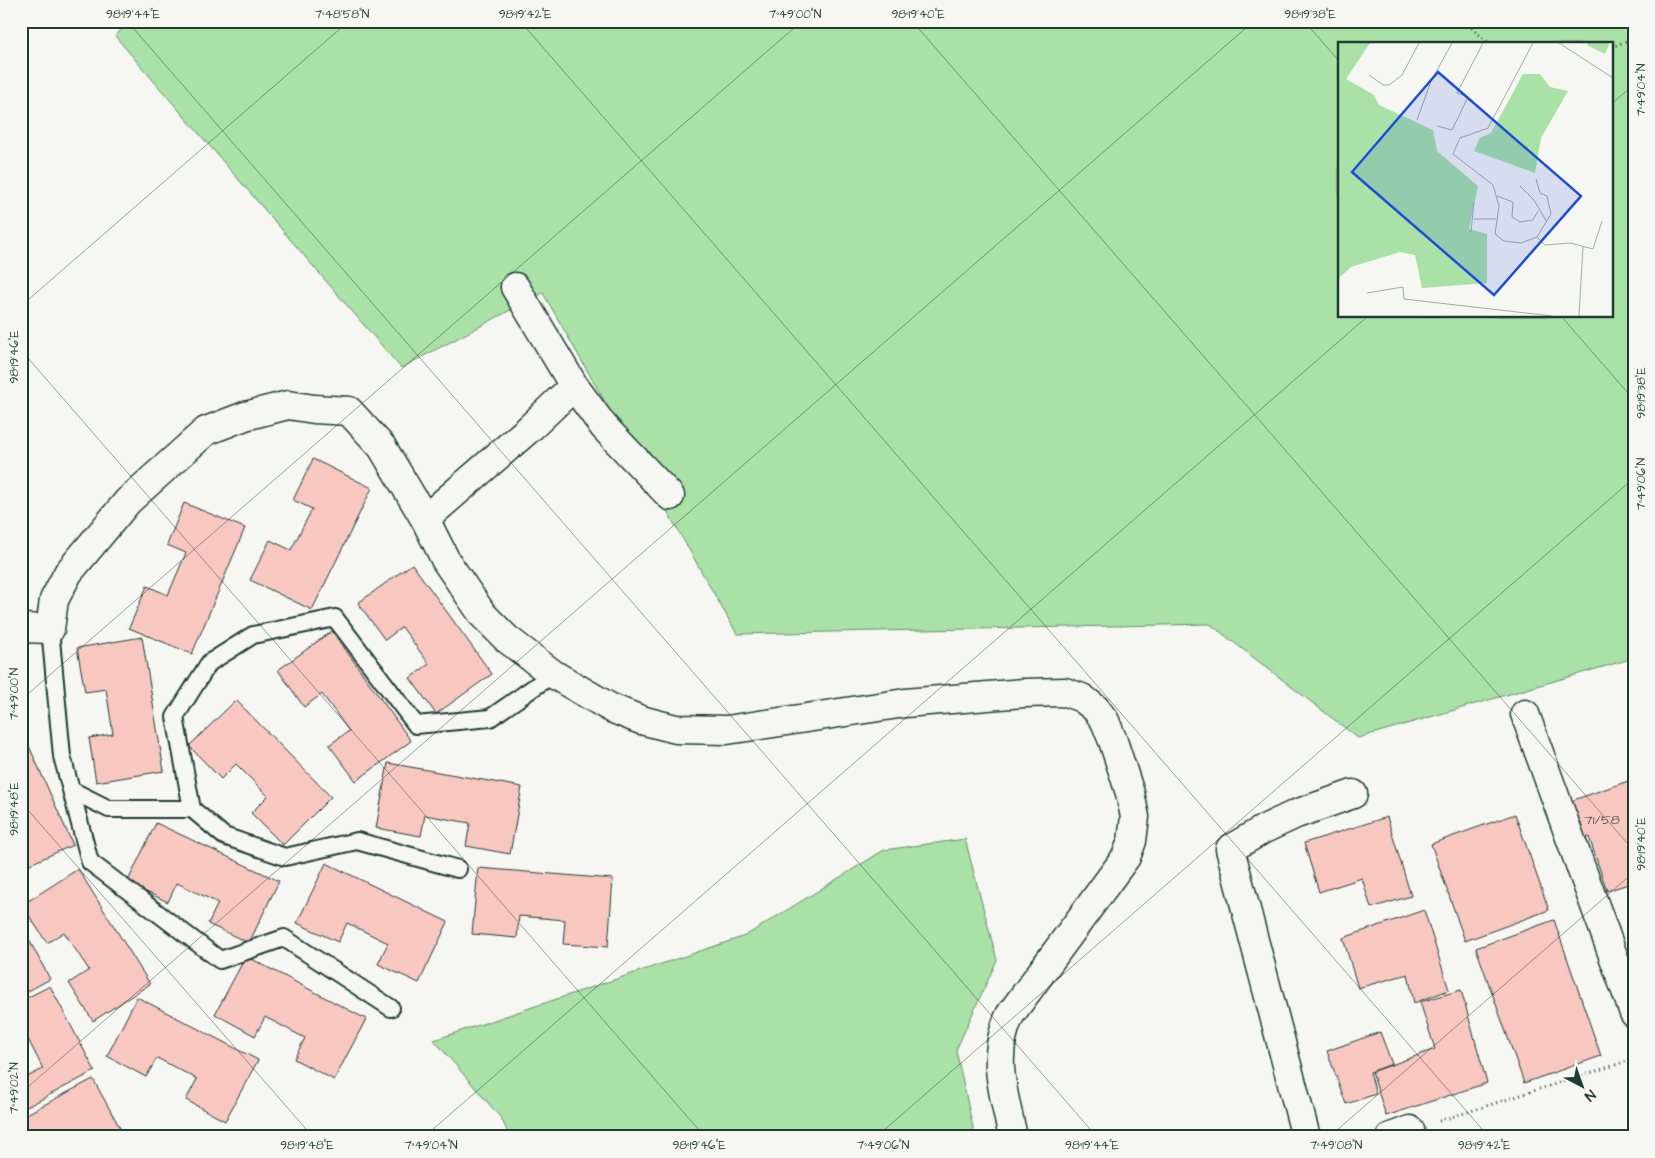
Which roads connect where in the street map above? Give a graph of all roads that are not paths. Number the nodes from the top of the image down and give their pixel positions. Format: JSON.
{"nodes":[{"id":1,"x":515,"y":287,"type":"dead end"},
{"id":2,"x":574,"y":386,"type":"junction"},
{"id":3,"x":670,"y":496,"type":"dead end"},
{"id":4,"x":425,"y":519,"type":"junction"},
{"id":5,"x":21,"y":628,"type":"edge"},
{"id":6,"x":50,"y":629,"type":"junction"},
{"id":7,"x":553,"y":674,"type":"junction"},
{"id":8,"x":1524,"y":714,"type":"dead end"},
{"id":9,"x":72,"y":790,"type":"junction"},
{"id":10,"x":1353,"y":794,"type":"dead end"},
{"id":11,"x":192,"y":809,"type":"junction"},
{"id":12,"x":458,"y":869,"type":"dead end"},
{"id":13,"x":391,"y":1008,"type":"dead end"},
{"id":14,"x":1634,"y":1013,"type":"edge"},
{"id":15,"x":1013,"y":1137,"type":"edge"},
{"id":16,"x":1306,"y":1137,"type":"edge"}],
"edges":[{"from":1,"to":2,"type":"street"},
{"from":2,"to":3,"type":"street"},
{"from":2,"to":4,"type":"street"},
{"from":4,"to":6,"type":"street"},
{"from":4,"to":7,"type":"street"},
{"from":5,"to":6,"type":"street"},
{"from":6,"to":9,"type":"lane"},
{"from":7,"to":11,"type":"lane"},
{"from":7,"to":15,"type":"street"},
{"from":8,"to":14,"type":"street"},
{"from":9,"to":11,"type":"lane"},
{"from":9,"to":13,"type":"lane"},
{"from":10,"to":16,"type":"street"},
{"from":11,"to":12,"type":"lane"}]}
